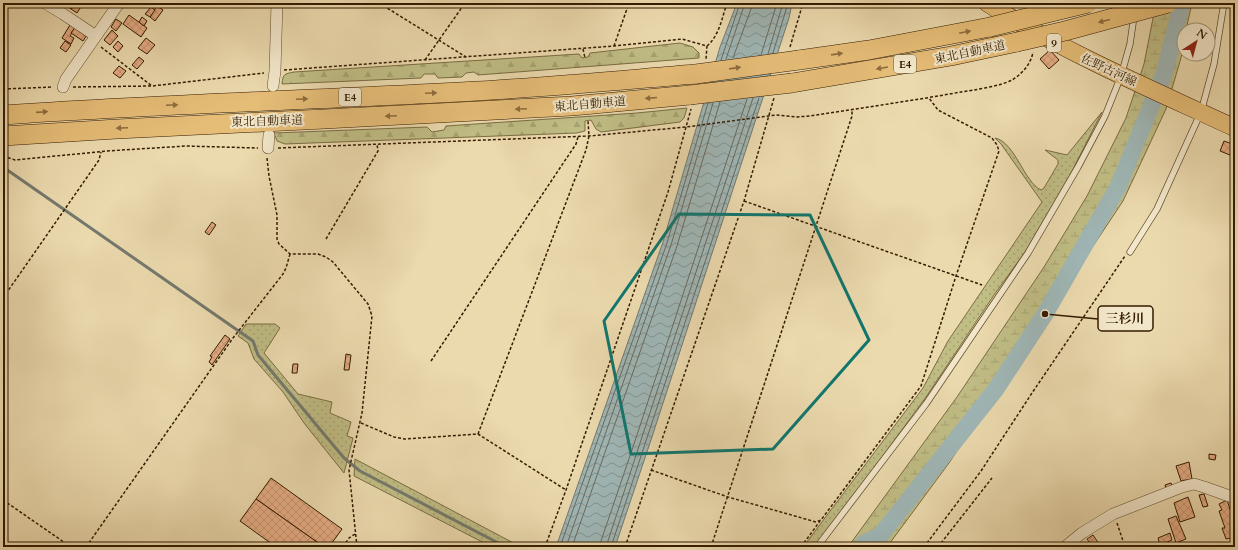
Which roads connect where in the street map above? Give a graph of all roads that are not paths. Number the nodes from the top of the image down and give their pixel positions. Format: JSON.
{"nodes":[{"id":1,"x":45,"y":3,"type":"edge"},
{"id":2,"x":119,"y":3,"type":"edge"},
{"id":3,"x":277,"y":3,"type":"edge"},
{"id":4,"x":987,"y":3,"type":"edge"},
{"id":5,"x":1088,"y":3,"type":"edge"},
{"id":6,"x":1136,"y":3,"type":"edge"},
{"id":7,"x":1168,"y":3,"type":"edge"},
{"id":8,"x":1224,"y":3,"type":"edge"},
{"id":9,"x":94,"y":39,"type":"junction"},
{"id":10,"x":1123,"y":76,"type":"junction"},
{"id":11,"x":273,"y":86,"type":"dead end"},
{"id":12,"x":63,"y":87,"type":"road end"},
{"id":13,"x":1199,"y":111,"type":"junction"},
{"id":14,"x":3,"y":115,"type":"edge"},
{"id":15,"x":1235,"y":128,"type":"edge"},
{"id":16,"x":269,"y":135,"type":"dead end"},
{"id":17,"x":3,"y":136,"type":"edge"},
{"id":18,"x":268,"y":148,"type":"road end"},
{"id":19,"x":1130,"y":252,"type":"road end"},
{"id":20,"x":1235,"y":498,"type":"edge"},
{"id":21,"x":817,"y":547,"type":"edge"},
{"id":22,"x":1065,"y":547,"type":"edge"}],
"edges":[{"from":1,"to":9,"type":"street"},
{"from":2,"to":9,"type":"street"},
{"from":3,"to":11,"type":"street"},
{"from":4,"to":10,"type":"main road","name":"佐野古河線","number":"9"},
{"from":14,"to":5,"type":"highway","name":"東北自動車道","number":"E4","one_way":true,"bridge":true},
{"from":6,"to":10,"type":"lane"},
{"from":7,"to":17,"type":"highway","name":"東北自動車道","number":"E4","one_way":true,"bridge":true},
{"from":8,"to":13,"type":"lane"},
{"from":9,"to":12,"type":"street"},
{"from":10,"to":13,"type":"main road","name":"佐野古河線","number":"9"},
{"from":10,"to":21,"type":"lane"},
{"from":13,"to":15,"type":"main road","name":"佐野古河線","number":"9"},
{"from":13,"to":19,"type":"lane"},
{"from":16,"to":18,"type":"street"},
{"from":20,"to":22,"type":"street"}]}
